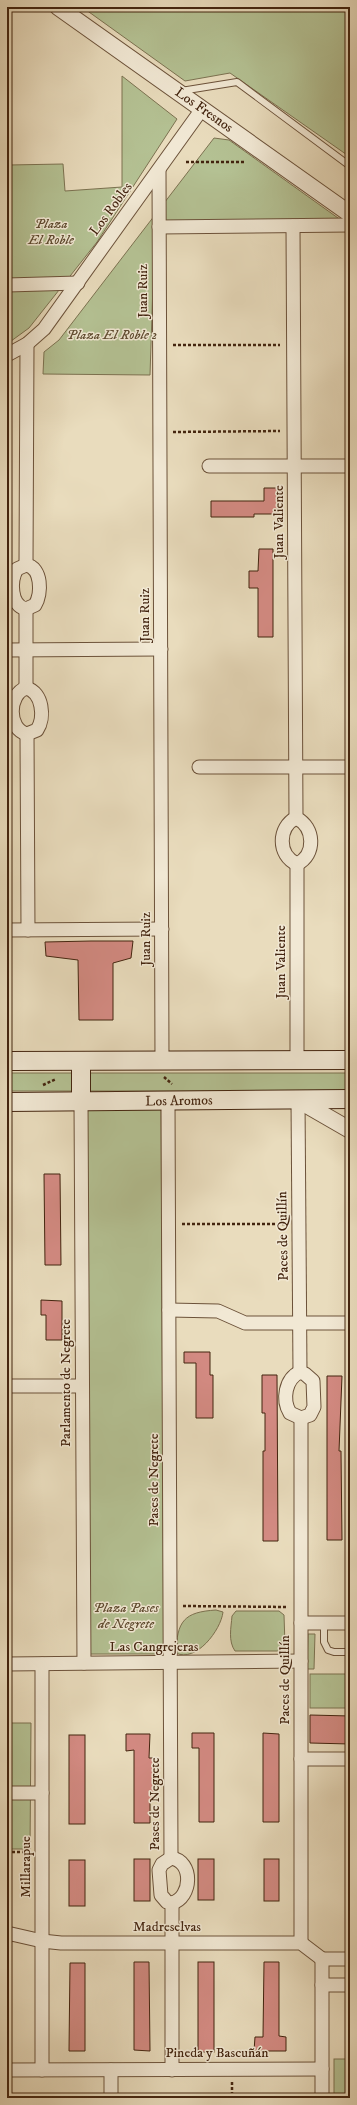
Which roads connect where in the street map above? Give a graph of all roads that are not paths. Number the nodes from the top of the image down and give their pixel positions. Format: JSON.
{"nodes":[{"id":1,"x":58,"y":7,"type":"edge"},
{"id":2,"x":177,"y":92,"type":"junction"},
{"id":3,"x":202,"y":109,"type":"junction"},
{"id":4,"x":350,"y":166,"type":"edge"},
{"id":5,"x":159,"y":170,"type":"junction"},
{"id":6,"x":350,"y":214,"type":"edge"},
{"id":7,"x":350,"y":225,"type":"edge"},
{"id":8,"x":293,"y":226,"type":"junction"},
{"id":9,"x":159,"y":227,"type":"junction"},
{"id":10,"x":78,"y":283,"type":"junction"},
{"id":11,"x":7,"y":285,"type":"edge"},
{"id":12,"x":27,"y":344,"type":"junction"},
{"id":13,"x":7,"y":355,"type":"edge"},
{"id":14,"x":209,"y":466,"type":"dead end"},
{"id":15,"x":295,"y":466,"type":"junction"},
{"id":16,"x":350,"y":466,"type":"edge"},
{"id":17,"x":26,"y":565,"type":"junction"},
{"id":18,"x":26,"y":609,"type":"junction"},
{"id":19,"x":7,"y":650,"type":"edge"},
{"id":20,"x":26,"y":650,"type":"junction"},
{"id":21,"x":161,"y":650,"type":"junction"},
{"id":22,"x":26,"y":688,"type":"junction"},
{"id":23,"x":27,"y":734,"type":"junction"},
{"id":24,"x":199,"y":767,"type":"dead end"},
{"id":25,"x":296,"y":767,"type":"junction"},
{"id":26,"x":350,"y":767,"type":"edge"},
{"id":27,"x":296,"y":818,"type":"junction"},
{"id":28,"x":297,"y":864,"type":"junction"},
{"id":29,"x":162,"y":929,"type":"junction"},
{"id":30,"x":7,"y":930,"type":"edge"},
{"id":31,"x":28,"y":930,"type":"junction"},
{"id":32,"x":297,"y":1060,"type":"junction"},
{"id":33,"x":350,"y":1060,"type":"edge"},
{"id":34,"x":81,"y":1061,"type":"junction"},
{"id":35,"x":162,"y":1061,"type":"junction"},
{"id":36,"x":7,"y":1062,"type":"edge"},
{"id":37,"x":350,"y":1099,"type":"edge"},
{"id":38,"x":298,"y":1100,"type":"junction"},
{"id":39,"x":168,"y":1101,"type":"junction"},
{"id":40,"x":7,"y":1102,"type":"edge"},
{"id":41,"x":81,"y":1102,"type":"junction"},
{"id":42,"x":350,"y":1130,"type":"edge"},
{"id":43,"x":169,"y":1310,"type":"junction"},
{"id":44,"x":300,"y":1323,"type":"junction"},
{"id":45,"x":350,"y":1323,"type":"edge"},
{"id":46,"x":300,"y":1372,"type":"junction"},
{"id":47,"x":7,"y":1386,"type":"edge"},
{"id":48,"x":82,"y":1386,"type":"junction"},
{"id":49,"x":301,"y":1418,"type":"junction"},
{"id":50,"x":301,"y":1623,"type":"junction"},
{"id":51,"x":324,"y":1623,"type":"junction"},
{"id":52,"x":350,"y":1623,"type":"edge"},
{"id":53,"x":350,"y":1652,"type":"edge"},
{"id":54,"x":301,"y":1661,"type":"junction"},
{"id":55,"x":84,"y":1663,"type":"junction"},
{"id":56,"x":170,"y":1663,"type":"junction"},
{"id":57,"x":7,"y":1664,"type":"edge"},
{"id":58,"x":42,"y":1664,"type":"junction"},
{"id":59,"x":301,"y":1759,"type":"junction"},
{"id":60,"x":350,"y":1759,"type":"edge"},
{"id":61,"x":7,"y":1793,"type":"edge"},
{"id":62,"x":42,"y":1793,"type":"junction"},
{"id":63,"x":171,"y":1858,"type":"junction"},
{"id":64,"x":172,"y":1903,"type":"junction"},
{"id":65,"x":7,"y":1933,"type":"edge"},
{"id":66,"x":42,"y":1941,"type":"junction"},
{"id":67,"x":172,"y":1942,"type":"junction"},
{"id":68,"x":301,"y":1943,"type":"junction"},
{"id":69,"x":322,"y":1959,"type":"junction"},
{"id":70,"x":350,"y":1959,"type":"edge"},
{"id":71,"x":322,"y":1985,"type":"junction"},
{"id":72,"x":350,"y":1985,"type":"edge"},
{"id":73,"x":322,"y":2069,"type":"junction"},
{"id":74,"x":7,"y":2070,"type":"edge"},
{"id":75,"x":42,"y":2070,"type":"junction"},
{"id":76,"x":111,"y":2070,"type":"junction"},
{"id":77,"x":172,"y":2070,"type":"junction"},
{"id":78,"x":111,"y":2098,"type":"edge"},
{"id":79,"x":322,"y":2098,"type":"edge"}],
"edges":[{"from":1,"to":2,"type":"street","name":"Los Fresnos"},
{"from":2,"to":3,"type":"street","name":"Los Fresnos"},
{"from":2,"to":4,"type":"lane"},
{"from":3,"to":5,"type":"street","name":"Los Robles"},
{"from":3,"to":6,"type":"street","name":"Los Fresnos"},
{"from":5,"to":9,"type":"street","name":"Juan Ruiz"},
{"from":5,"to":10,"type":"street","name":"Los Robles"},
{"from":7,"to":8,"type":"street"},
{"from":8,"to":9,"type":"street"},
{"from":8,"to":15,"type":"street","name":"Juan Valiente"},
{"from":9,"to":21,"type":"street","name":"Juan Ruiz"},
{"from":10,"to":11,"type":"street"},
{"from":10,"to":12,"type":"street","name":"Los Robles"},
{"from":12,"to":13,"type":"street","name":"Los Robles"},
{"from":12,"to":17,"type":"street"},
{"from":14,"to":15,"type":"street"},
{"from":15,"to":16,"type":"street"},
{"from":15,"to":25,"type":"street","name":"Juan Valiente"},
{"from":17,"to":18,"type":"street"},
{"from":17,"to":18,"type":"street"},
{"from":18,"to":20,"type":"street"},
{"from":19,"to":20,"type":"street"},
{"from":20,"to":21,"type":"street"},
{"from":20,"to":22,"type":"street"},
{"from":21,"to":29,"type":"street","name":"Juan Ruiz"},
{"from":22,"to":23,"type":"street"},
{"from":22,"to":23,"type":"street"},
{"from":23,"to":31,"type":"street"},
{"from":24,"to":25,"type":"street"},
{"from":25,"to":26,"type":"street"},
{"from":25,"to":27,"type":"street","name":"Juan Valiente"},
{"from":27,"to":28,"type":"street"},
{"from":27,"to":28,"type":"street"},
{"from":28,"to":32,"type":"street","name":"Juan Valiente"},
{"from":29,"to":31,"type":"street"},
{"from":29,"to":35,"type":"street","name":"Juan Ruiz"},
{"from":30,"to":31,"type":"street"},
{"from":32,"to":33,"type":"main road"},
{"from":32,"to":35,"type":"main road"},
{"from":34,"to":35,"type":"main road"},
{"from":34,"to":36,"type":"main road"},
{"from":34,"to":41,"type":"main road"},
{"from":37,"to":38,"type":"main road","name":"Los Aromos"},
{"from":38,"to":39,"type":"main road","name":"Los Aromos"},
{"from":38,"to":42,"type":"street"},
{"from":38,"to":44,"type":"street","name":"Paces de Quillín"},
{"from":39,"to":41,"type":"main road","name":"Los Aromos"},
{"from":39,"to":43,"type":"street","name":"Pases de Negrete"},
{"from":40,"to":41,"type":"main road","name":"Los Aromos"},
{"from":41,"to":48,"type":"street","name":"Parlamento de Negrete"},
{"from":43,"to":44,"type":"street"},
{"from":43,"to":56,"type":"street","name":"Pases de Negrete"},
{"from":44,"to":45,"type":"street"},
{"from":44,"to":46,"type":"street","name":"Paces de Quillín"},
{"from":46,"to":49,"type":"street"},
{"from":46,"to":49,"type":"street"},
{"from":47,"to":48,"type":"street"},
{"from":48,"to":55,"type":"street","name":"Parlamento de Negrete"},
{"from":49,"to":50,"type":"street","name":"Paces de Quillín"},
{"from":50,"to":51,"type":"street"},
{"from":50,"to":54,"type":"street","name":"Paces de Quillín"},
{"from":51,"to":52,"type":"street"},
{"from":51,"to":53,"type":"lane"},
{"from":54,"to":56,"type":"street","name":"Las Cangrejeras"},
{"from":54,"to":59,"type":"street","name":"Paces de Quillín"},
{"from":55,"to":56,"type":"street","name":"Las Cangrejeras"},
{"from":55,"to":58,"type":"street","name":"Las Cangrejeras"},
{"from":56,"to":63,"type":"street","name":"Pases de Negrete"},
{"from":57,"to":58,"type":"street","name":"Las Cangrejeras"},
{"from":58,"to":62,"type":"street","name":"Millarapue"},
{"from":59,"to":60,"type":"street"},
{"from":59,"to":68,"type":"street","name":"Paces de Quillín"},
{"from":61,"to":62,"type":"street"},
{"from":62,"to":66,"type":"street","name":"Millarapue"},
{"from":63,"to":64,"type":"street","name":"Pases de Negrete"},
{"from":63,"to":64,"type":"street","name":"Pases de Negrete"},
{"from":64,"to":67,"type":"street"},
{"from":65,"to":66,"type":"street","name":"Madreselvas"},
{"from":66,"to":67,"type":"street","name":"Madreselvas"},
{"from":66,"to":75,"type":"street","name":"Millarapue"},
{"from":67,"to":68,"type":"street","name":"Madreselvas"},
{"from":67,"to":77,"type":"street"},
{"from":68,"to":69,"type":"street"},
{"from":69,"to":70,"type":"street"},
{"from":69,"to":71,"type":"street"},
{"from":71,"to":72,"type":"street"},
{"from":71,"to":73,"type":"street"},
{"from":73,"to":77,"type":"street","name":"Pineda y Bascuñán"},
{"from":73,"to":79,"type":"street"},
{"from":74,"to":75,"type":"street","name":"Pineda y Bascuñán"},
{"from":75,"to":76,"type":"street","name":"Pineda y Bascuñán"},
{"from":76,"to":77,"type":"street","name":"Pineda y Bascuñán"},
{"from":76,"to":78,"type":"street"}]}
